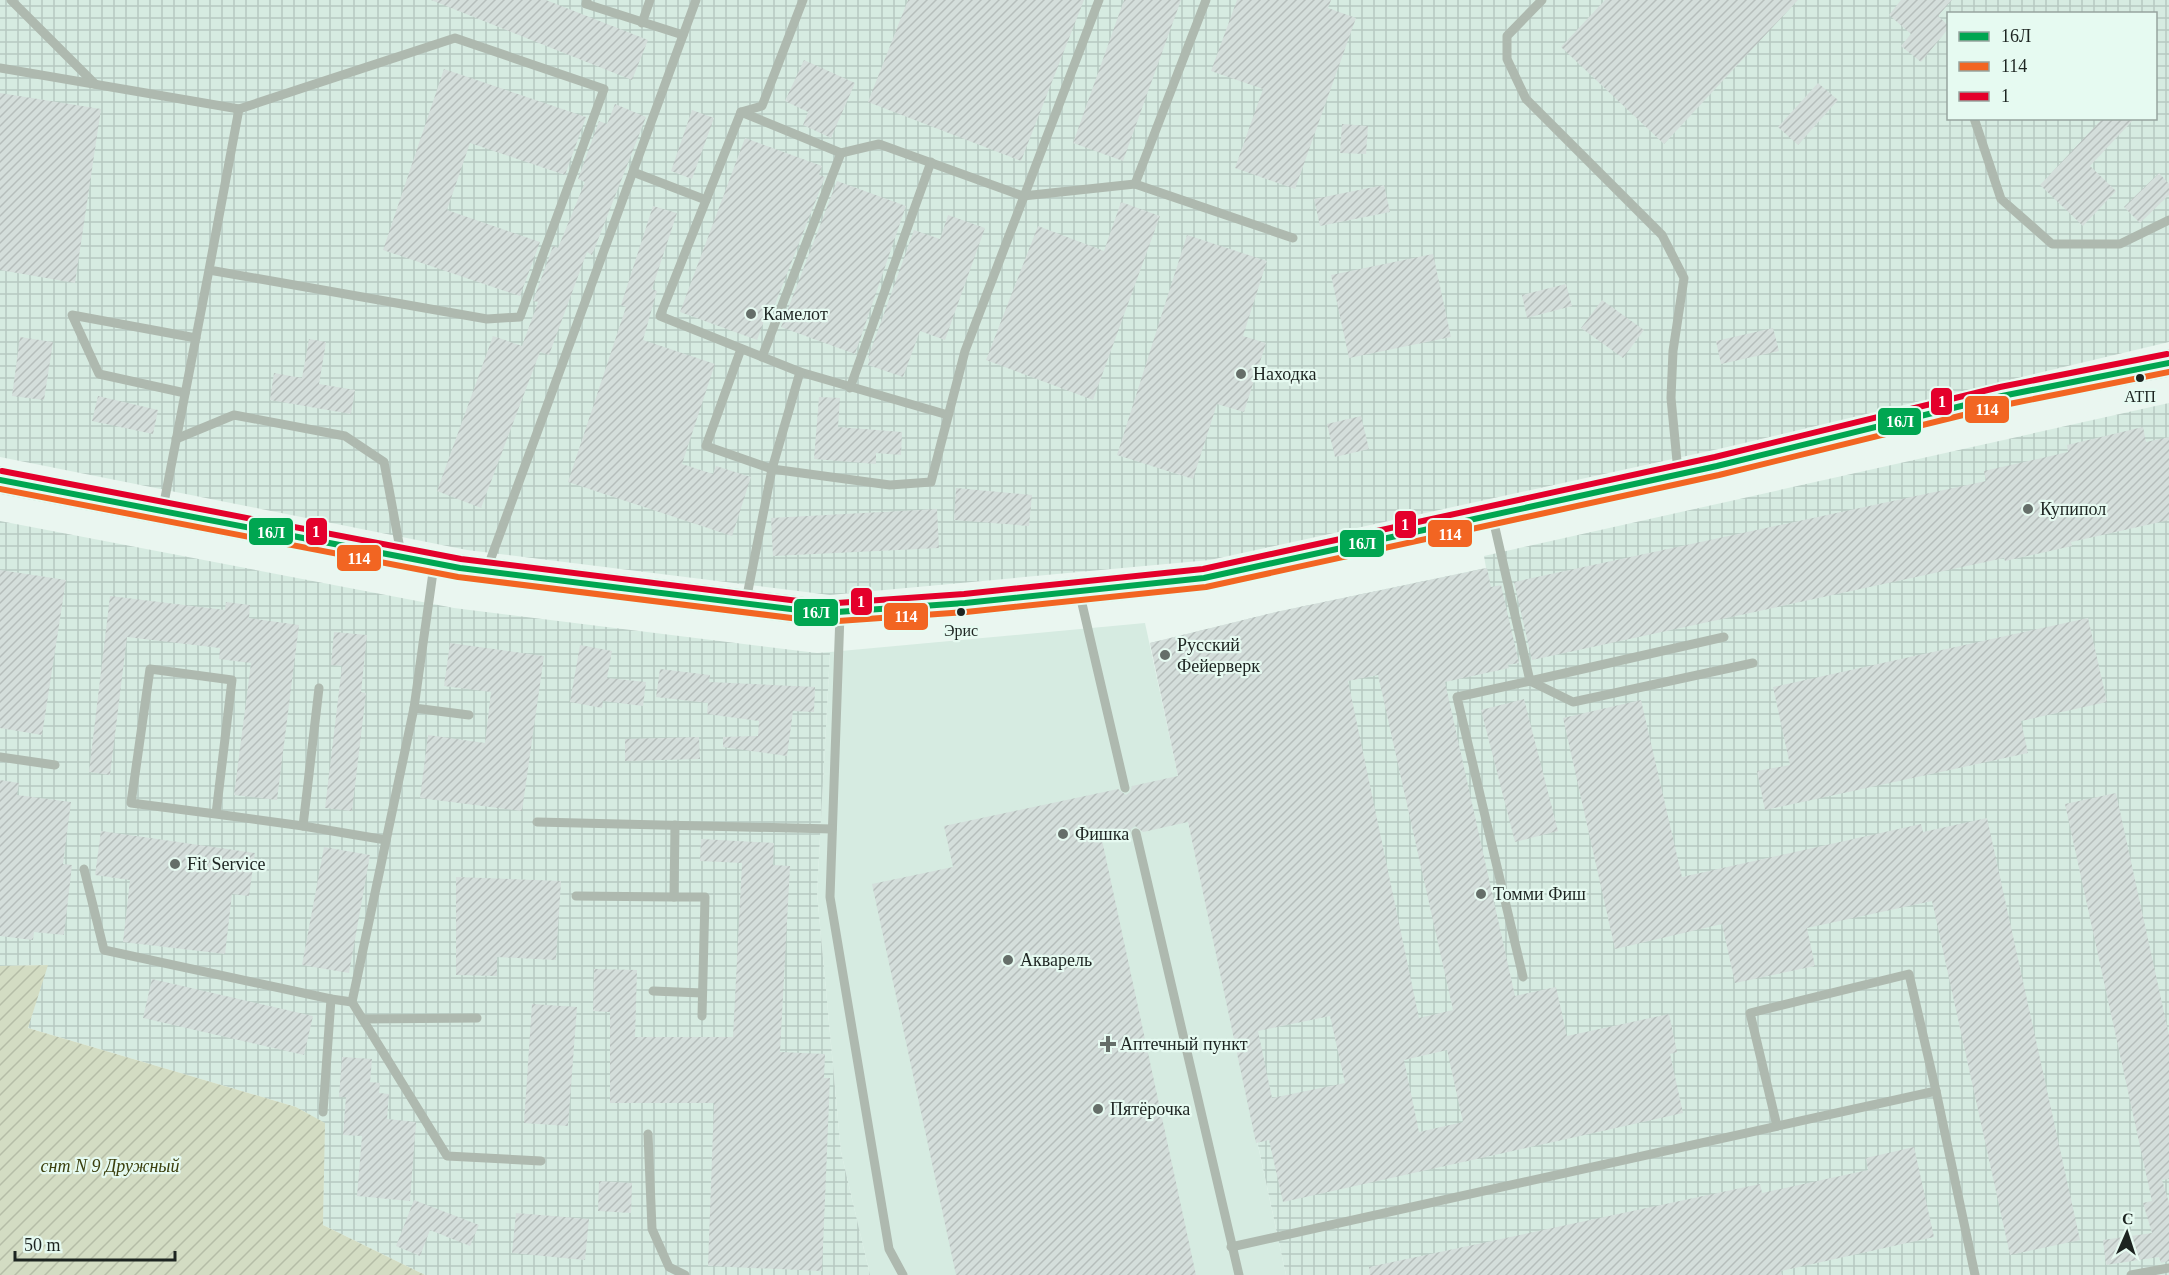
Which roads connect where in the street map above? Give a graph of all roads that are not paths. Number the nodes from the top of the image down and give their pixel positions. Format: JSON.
{"nodes":[{"id":1,"x":12,"y":0,"type":"edge"},
{"id":2,"x":650,"y":0,"type":"edge"},
{"id":3,"x":696,"y":0,"type":"edge"},
{"id":4,"x":803,"y":0,"type":"edge"},
{"id":5,"x":1099,"y":0,"type":"edge"},
{"id":6,"x":1206,"y":0,"type":"edge"},
{"id":7,"x":1542,"y":0,"type":"edge"},
{"id":8,"x":583,"y":1,"type":"edge"},
{"id":9,"x":642,"y":23,"type":"junction"},
{"id":10,"x":683,"y":35,"type":"junction"},
{"id":11,"x":0,"y":68,"type":"edge"},
{"id":12,"x":95,"y":84,"type":"junction"},
{"id":13,"x":239,"y":109,"type":"junction"},
{"id":14,"x":741,"y":112,"type":"junction"},
{"id":15,"x":1975,"y":120,"type":"edge"},
{"id":16,"x":841,"y":153,"type":"junction"},
{"id":17,"x":931,"y":162,"type":"junction"},
{"id":18,"x":633,"y":172,"type":"junction"},
{"id":19,"x":1135,"y":183,"type":"junction"},
{"id":20,"x":1023,"y":196,"type":"junction"},
{"id":21,"x":706,"y":200,"type":"junction"},
{"id":22,"x":2169,"y":220,"type":"edge"},
{"id":23,"x":1293,"y":238,"type":"dead end"},
{"id":24,"x":209,"y":270,"type":"junction"},
{"id":25,"x":196,"y":338,"type":"junction"},
{"id":26,"x":741,"y":349,"type":"junction"},
{"id":27,"x":762,"y":357,"type":"junction"},
{"id":28,"x":2169,"y":363,"type":"edge"},
{"id":29,"x":800,"y":372,"type":"junction"},
{"id":30,"x":850,"y":388,"type":"junction"},
{"id":31,"x":185,"y":393,"type":"junction"},
{"id":32,"x":948,"y":415,"type":"junction"},
{"id":33,"x":176,"y":439,"type":"junction"},
{"id":34,"x":772,"y":469,"type":"junction"},
{"id":35,"x":1678,"y":475,"type":"junction"},
{"id":36,"x":0,"y":480,"type":"edge"},
{"id":37,"x":162,"y":511,"type":"junction"},
{"id":38,"x":1493,"y":516,"type":"junction"},
{"id":39,"x":402,"y":556,"type":"junction"},
{"id":40,"x":434,"y":563,"type":"junction"},
{"id":41,"x":487,"y":571,"type":"junction"},
{"id":42,"x":1079,"y":590,"type":"junction"},
{"id":43,"x":746,"y":603,"type":"junction"},
{"id":44,"x":840,"y":611,"type":"junction"},
{"id":45,"x":1724,"y":637,"type":"dead end"},
{"id":46,"x":1754,"y":663,"type":"dead end"},
{"id":47,"x":1530,"y":681,"type":"junction"},
{"id":48,"x":319,"y":688,"type":"dead end"},
{"id":49,"x":414,"y":708,"type":"junction"},
{"id":50,"x":469,"y":715,"type":"dead end"},
{"id":51,"x":0,"y":757,"type":"edge"},
{"id":52,"x":55,"y":765,"type":"dead end"},
{"id":53,"x":1125,"y":788,"type":"dead end"},
{"id":54,"x":216,"y":814,"type":"junction"},
{"id":55,"x":537,"y":822,"type":"dead end"},
{"id":56,"x":675,"y":825,"type":"junction"},
{"id":57,"x":303,"y":826,"type":"junction"},
{"id":58,"x":832,"y":829,"type":"junction"},
{"id":59,"x":1136,"y":833,"type":"dead end"},
{"id":60,"x":386,"y":840,"type":"junction"},
{"id":61,"x":84,"y":869,"type":"dead end"},
{"id":62,"x":576,"y":896,"type":"dead end"},
{"id":63,"x":674,"y":897,"type":"junction"},
{"id":64,"x":1523,"y":977,"type":"dead end"},
{"id":65,"x":653,"y":991,"type":"dead end"},
{"id":66,"x":702,"y":993,"type":"junction"},
{"id":67,"x":331,"y":999,"type":"junction"},
{"id":68,"x":352,"y":1002,"type":"junction"},
{"id":69,"x":702,"y":1016,"type":"dead end"},
{"id":70,"x":477,"y":1018,"type":"dead end"},
{"id":71,"x":363,"y":1019,"type":"junction"},
{"id":72,"x":1936,"y":1091,"type":"junction"},
{"id":73,"x":323,"y":1112,"type":"dead end"},
{"id":74,"x":1777,"y":1126,"type":"junction"},
{"id":75,"x":648,"y":1134,"type":"dead end"},
{"id":76,"x":541,"y":1161,"type":"dead end"},
{"id":77,"x":1231,"y":1247,"type":"junction"},
{"id":78,"x":2169,"y":1268,"type":"edge"},
{"id":79,"x":685,"y":1275,"type":"edge"},
{"id":80,"x":903,"y":1275,"type":"edge"},
{"id":81,"x":1239,"y":1275,"type":"edge"},
{"id":82,"x":1975,"y":1275,"type":"edge"},
{"id":83,"x":2131,"y":1275,"type":"edge"}],
"edges":[{"from":1,"to":12,"type":"lane"},
{"from":2,"to":9,"type":"lane"},
{"from":3,"to":10,"type":"lane"},
{"from":4,"to":14,"type":"lane"},
{"from":5,"to":20,"type":"lane"},
{"from":6,"to":19,"type":"lane"},
{"from":7,"to":35,"type":"lane"},
{"from":8,"to":9,"type":"lane"},
{"from":9,"to":10,"type":"lane"},
{"from":10,"to":18,"type":"lane"},
{"from":11,"to":12,"type":"lane"},
{"from":12,"to":13,"type":"lane"},
{"from":13,"to":24,"type":"lane"},
{"from":13,"to":24,"type":"lane"},
{"from":14,"to":16,"type":"lane"},
{"from":14,"to":21,"type":"lane"},
{"from":15,"to":22,"type":"lane"},
{"from":16,"to":17,"type":"lane"},
{"from":16,"to":27,"type":"lane"},
{"from":17,"to":20,"type":"lane"},
{"from":17,"to":30,"type":"lane"},
{"from":18,"to":21,"type":"lane"},
{"from":18,"to":41,"type":"lane"},
{"from":19,"to":20,"type":"lane"},
{"from":19,"to":23,"type":"lane"},
{"from":20,"to":32,"type":"lane"},
{"from":21,"to":26,"type":"lane"},
{"from":24,"to":25,"type":"lane"},
{"from":25,"to":31,"type":"lane"},
{"from":25,"to":31,"type":"lane"},
{"from":26,"to":27,"type":"lane"},
{"from":26,"to":34,"type":"lane"},
{"from":27,"to":29,"type":"lane"},
{"from":28,"to":35,"type":"main road"},
{"from":29,"to":30,"type":"lane"},
{"from":29,"to":34,"type":"lane"},
{"from":30,"to":32,"type":"lane"},
{"from":31,"to":33,"type":"lane"},
{"from":32,"to":34,"type":"lane"},
{"from":33,"to":37,"type":"lane"},
{"from":33,"to":39,"type":"lane"},
{"from":34,"to":43,"type":"lane"},
{"from":35,"to":38,"type":"main road"},
{"from":36,"to":37,"type":"main road"},
{"from":37,"to":39,"type":"main road"},
{"from":38,"to":42,"type":"main road"},
{"from":38,"to":47,"type":"lane"},
{"from":39,"to":40,"type":"main road"},
{"from":40,"to":41,"type":"main road"},
{"from":40,"to":49,"type":"lane"},
{"from":41,"to":43,"type":"main road"},
{"from":42,"to":44,"type":"main road"},
{"from":42,"to":53,"type":"lane"},
{"from":43,"to":44,"type":"main road"},
{"from":44,"to":58,"type":"lane"},
{"from":45,"to":47,"type":"lane"},
{"from":46,"to":47,"type":"lane"},
{"from":47,"to":64,"type":"lane"},
{"from":48,"to":57,"type":"lane"},
{"from":49,"to":50,"type":"lane"},
{"from":49,"to":60,"type":"lane"},
{"from":51,"to":52,"type":"lane"},
{"from":54,"to":54,"type":"lane"},
{"from":54,"to":57,"type":"lane"},
{"from":55,"to":56,"type":"lane"},
{"from":56,"to":58,"type":"lane"},
{"from":56,"to":63,"type":"lane"},
{"from":57,"to":60,"type":"lane"},
{"from":58,"to":80,"type":"lane"},
{"from":59,"to":77,"type":"lane"},
{"from":60,"to":68,"type":"lane"},
{"from":61,"to":67,"type":"lane"},
{"from":62,"to":63,"type":"lane"},
{"from":63,"to":66,"type":"lane"},
{"from":65,"to":66,"type":"lane"},
{"from":66,"to":69,"type":"lane"},
{"from":67,"to":68,"type":"lane"},
{"from":67,"to":73,"type":"lane"},
{"from":68,"to":71,"type":"lane"},
{"from":70,"to":71,"type":"lane"},
{"from":71,"to":76,"type":"lane"},
{"from":72,"to":74,"type":"lane"},
{"from":72,"to":74,"type":"lane"},
{"from":72,"to":82,"type":"lane"},
{"from":74,"to":77,"type":"lane"},
{"from":75,"to":79,"type":"lane"},
{"from":77,"to":81,"type":"lane"},
{"from":78,"to":83,"type":"lane"}]}
